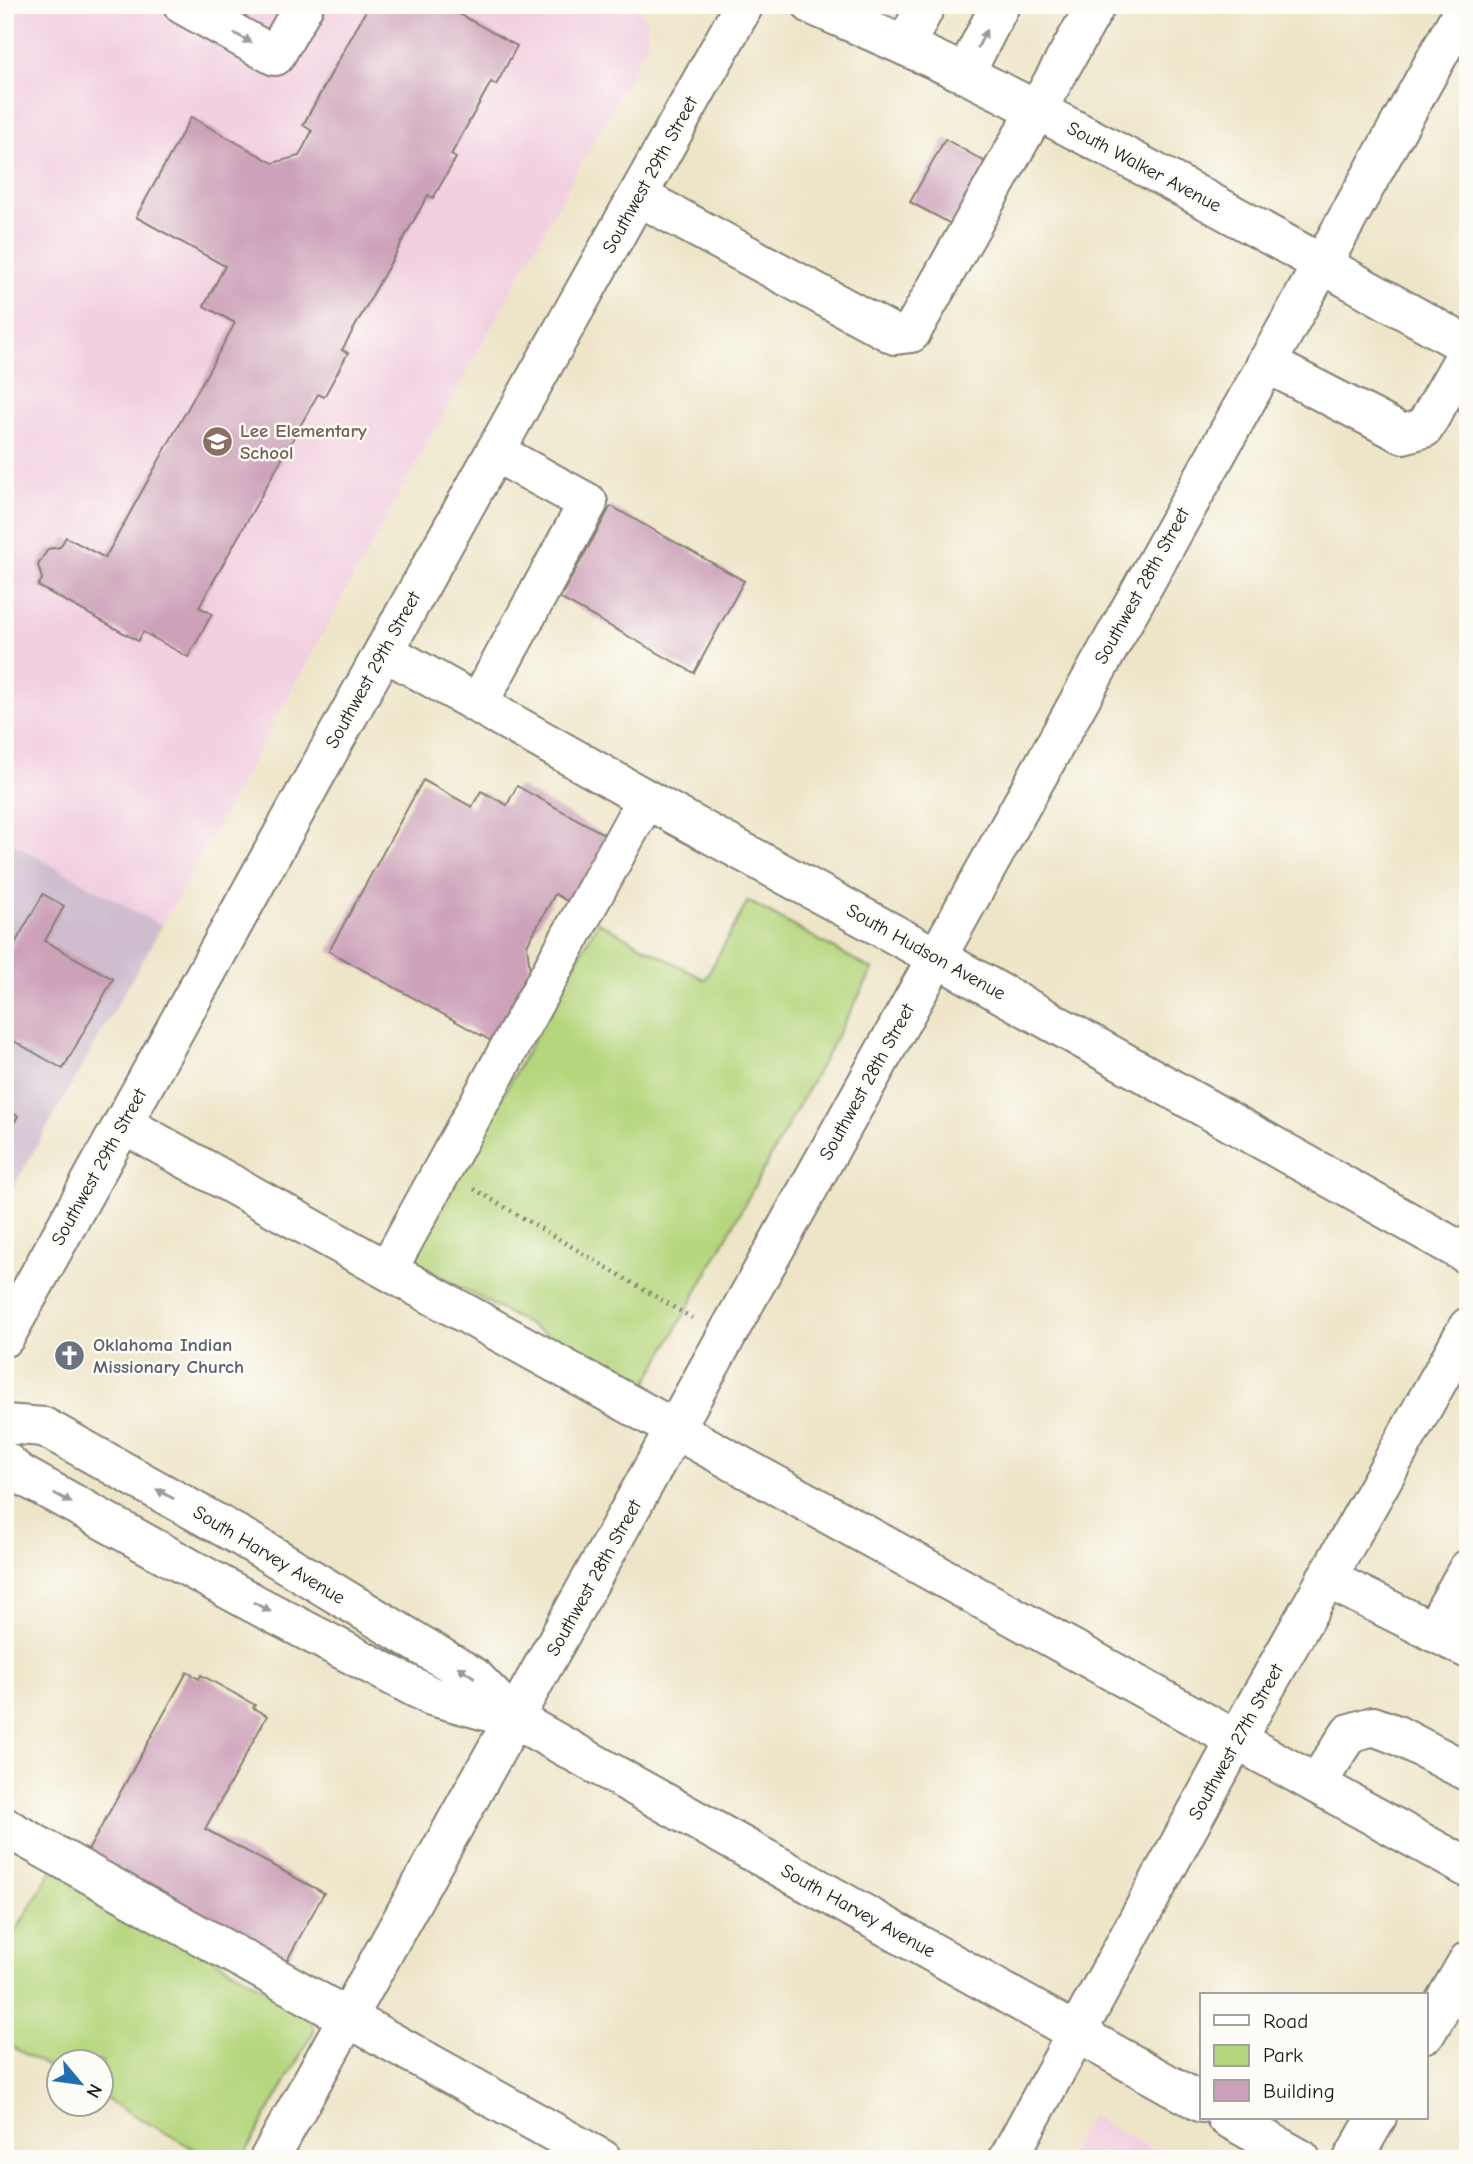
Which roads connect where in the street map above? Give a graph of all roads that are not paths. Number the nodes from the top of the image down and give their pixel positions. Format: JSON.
{"nodes":[{"id":1,"x":183,"y":5,"type":"edge"},
{"id":2,"x":304,"y":5,"type":"edge"},
{"id":3,"x":744,"y":5,"type":"edge"},
{"id":4,"x":812,"y":5,"type":"edge"},
{"id":5,"x":926,"y":5,"type":"edge"},
{"id":6,"x":1000,"y":5,"type":"edge"},
{"id":7,"x":1466,"y":5,"type":"edge"},
{"id":8,"x":1082,"y":10,"type":"edge"},
{"id":9,"x":905,"y":46,"type":"junction"},
{"id":10,"x":965,"y":74,"type":"junction"},
{"id":11,"x":1038,"y":110,"type":"junction"},
{"id":12,"x":638,"y":196,"type":"junction"},
{"id":13,"x":1322,"y":265,"type":"junction"},
{"id":14,"x":1468,"y":348,"type":"edge"},
{"id":15,"x":1266,"y":363,"type":"junction"},
{"id":16,"x":495,"y":452,"type":"junction"},
{"id":17,"x":384,"y":650,"type":"junction"},
{"id":18,"x":478,"y":704,"type":"junction"},
{"id":19,"x":646,"y":799,"type":"junction"},
{"id":20,"x":936,"y":957,"type":"junction"},
{"id":21,"x":123,"y":1124,"type":"junction"},
{"id":22,"x":1468,"y":1255,"type":"edge"},
{"id":23,"x":388,"y":1269,"type":"junction"},
{"id":24,"x":1468,"y":1327,"type":"edge"},
{"id":25,"x":5,"y":1337,"type":"edge"},
{"id":26,"x":5,"y":1424,"type":"edge"},
{"id":27,"x":676,"y":1431,"type":"junction"},
{"id":28,"x":5,"y":1461,"type":"edge"},
{"id":29,"x":1468,"y":1569,"type":"edge"},
{"id":30,"x":1326,"y":1578,"type":"junction"},
{"id":31,"x":1433,"y":1632,"type":"junction"},
{"id":32,"x":1468,"y":1649,"type":"edge"},
{"id":33,"x":515,"y":1719,"type":"junction"},
{"id":34,"x":1236,"y":1740,"type":"junction"},
{"id":35,"x":1468,"y":1772,"type":"edge"},
{"id":36,"x":1316,"y":1784,"type":"junction"},
{"id":37,"x":5,"y":1827,"type":"edge"},
{"id":38,"x":1468,"y":1868,"type":"edge"},
{"id":39,"x":1468,"y":1961,"type":"edge"},
{"id":40,"x":348,"y":2018,"type":"junction"},
{"id":41,"x":1428,"y":2030,"type":"edge"},
{"id":42,"x":1077,"y":2034,"type":"junction"},
{"id":43,"x":1200,"y":2102,"type":"edge"},
{"id":44,"x":1228,"y":2118,"type":"edge"},
{"id":45,"x":1376,"y":2118,"type":"edge"},
{"id":46,"x":270,"y":2159,"type":"edge"},
{"id":47,"x":602,"y":2159,"type":"edge"},
{"id":48,"x":1008,"y":2159,"type":"edge"},
{"id":49,"x":1301,"y":2159,"type":"edge"},
{"id":50,"x":1353,"y":2159,"type":"edge"}],
"edges":[{"from":1,"to":2,"type":"street","one_way":true},
{"from":3,"to":12,"type":"street","name":"Southwest 29th Street"},
{"from":4,"to":9,"type":"street","name":"South Walker Avenue"},
{"from":5,"to":9,"type":"street"},
{"from":10,"to":6,"type":"street","one_way":true},
{"from":7,"to":13,"type":"street","name":"Southwest 28th Street"},
{"from":8,"to":11,"type":"street"},
{"from":9,"to":10,"type":"street","name":"South Walker Avenue"},
{"from":10,"to":11,"type":"street","name":"South Walker Avenue"},
{"from":11,"to":12,"type":"street"},
{"from":11,"to":13,"type":"street","name":"South Walker Avenue"},
{"from":12,"to":16,"type":"street","name":"Southwest 29th Street"},
{"from":13,"to":14,"type":"street","name":"South Walker Avenue"},
{"from":13,"to":15,"type":"street","name":"Southwest 28th Street"},
{"from":14,"to":15,"type":"street"},
{"from":15,"to":20,"type":"street","name":"Southwest 28th Street"},
{"from":16,"to":17,"type":"street","name":"Southwest 29th Street"},
{"from":16,"to":18,"type":"street"},
{"from":17,"to":18,"type":"street","name":"South Hudson Avenue"},
{"from":17,"to":21,"type":"street","name":"Southwest 29th Street"},
{"from":18,"to":19,"type":"street","name":"South Hudson Avenue"},
{"from":19,"to":20,"type":"street","name":"South Hudson Avenue"},
{"from":19,"to":23,"type":"street"},
{"from":20,"to":22,"type":"street","name":"South Hudson Avenue"},
{"from":20,"to":27,"type":"street","name":"Southwest 28th Street"},
{"from":21,"to":23,"type":"street"},
{"from":21,"to":25,"type":"street","name":"Southwest 29th Street"},
{"from":23,"to":27,"type":"street"},
{"from":24,"to":30,"type":"street","name":"Southwest 27th Street"},
{"from":33,"to":26,"type":"street","name":"South Harvey Avenue","one_way":true},
{"from":27,"to":33,"type":"street","name":"Southwest 28th Street"},
{"from":27,"to":34,"type":"street"},
{"from":28,"to":33,"type":"street","name":"South Harvey Avenue","one_way":true},
{"from":29,"to":31,"type":"street"},
{"from":30,"to":31,"type":"street"},
{"from":30,"to":34,"type":"street","name":"Southwest 27th Street"},
{"from":31,"to":32,"type":"street"},
{"from":33,"to":40,"type":"street","name":"Southwest 28th Street"},
{"from":33,"to":42,"type":"street","name":"South Harvey Avenue"},
{"from":34,"to":36,"type":"street"},
{"from":34,"to":42,"type":"street","name":"Southwest 27th Street"},
{"from":35,"to":36,"type":"street"},
{"from":36,"to":38,"type":"street"},
{"from":37,"to":40,"type":"street"},
{"from":39,"to":41,"type":"street"},
{"from":40,"to":46,"type":"street","name":"Southwest 28th Street"},
{"from":40,"to":47,"type":"street"},
{"from":42,"to":43,"type":"street","name":"South Harvey Avenue"},
{"from":42,"to":48,"type":"street","name":"Southwest 27th Street"},
{"from":44,"to":49,"type":"street"},
{"from":45,"to":50,"type":"street"}]}
